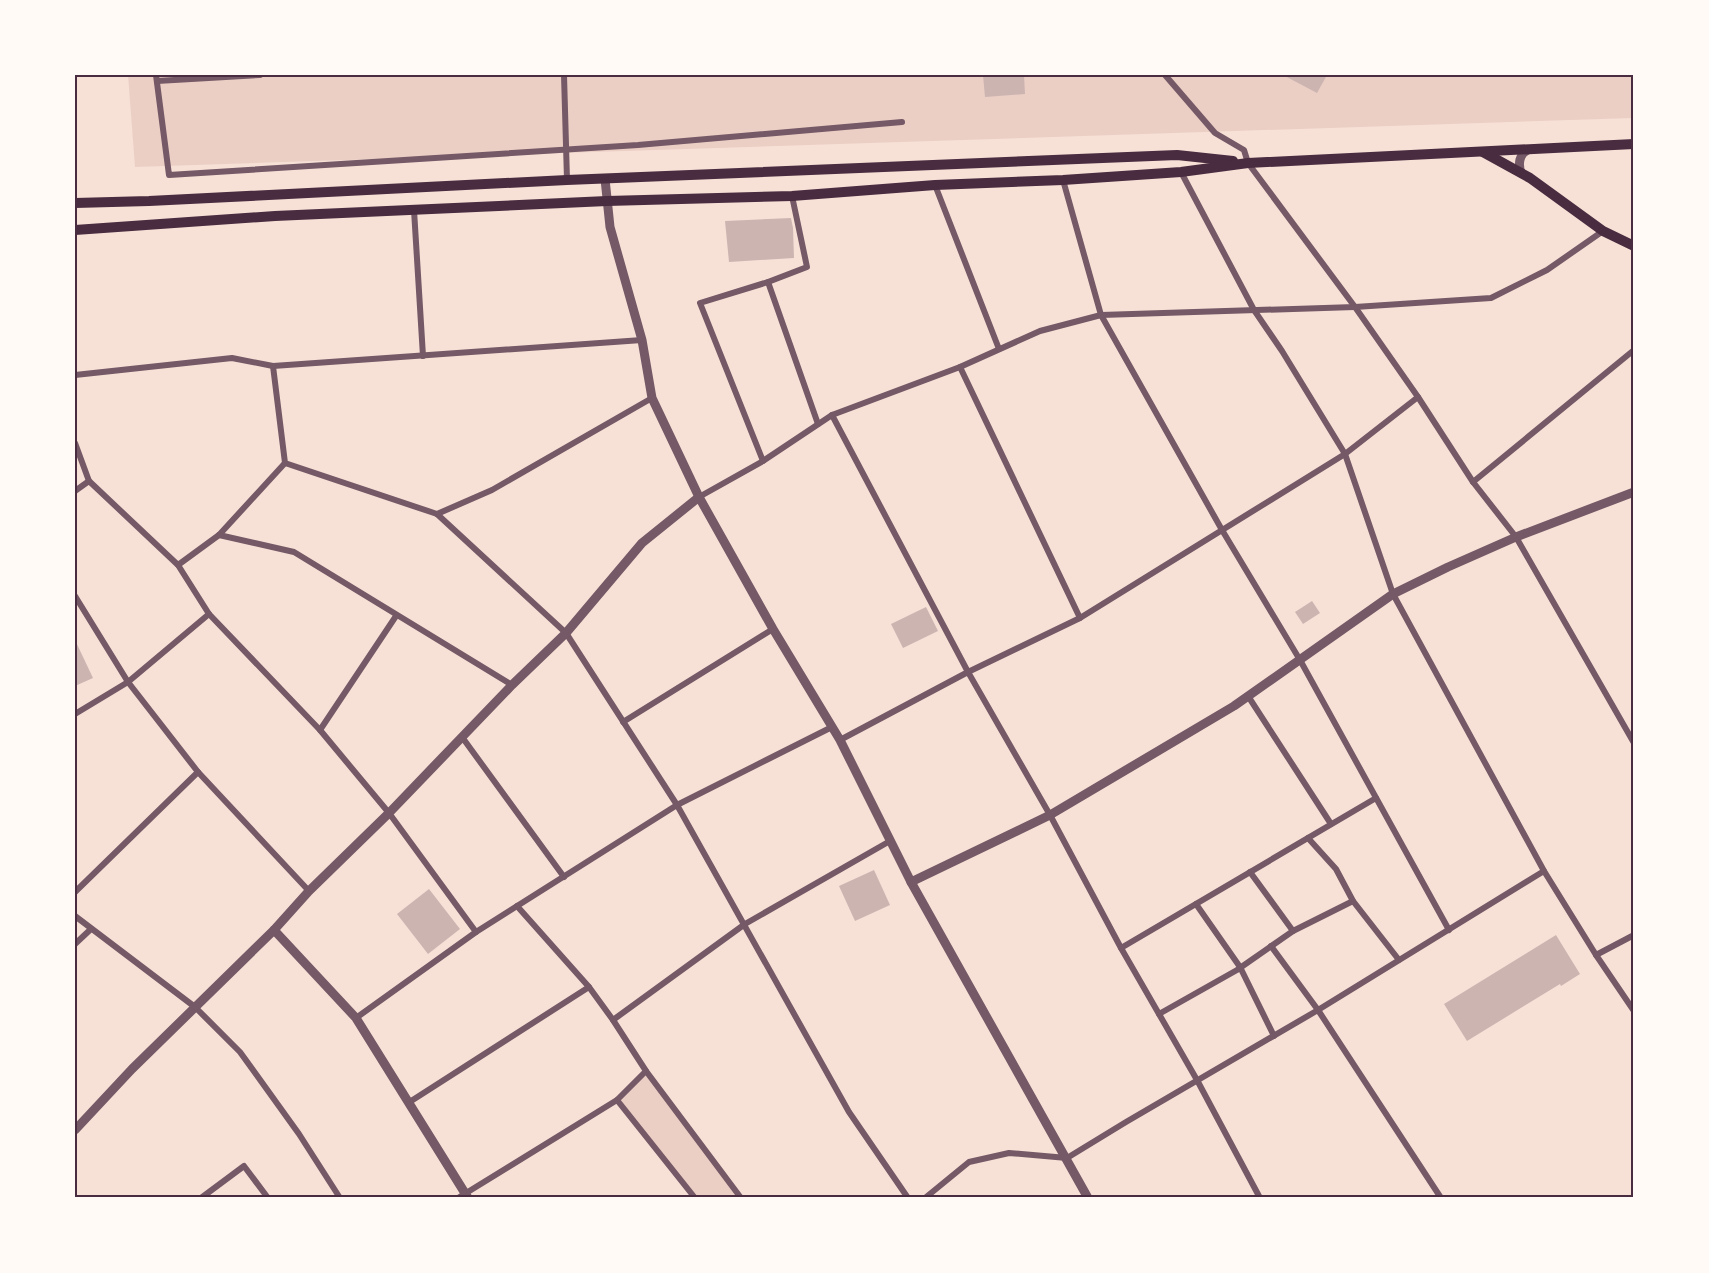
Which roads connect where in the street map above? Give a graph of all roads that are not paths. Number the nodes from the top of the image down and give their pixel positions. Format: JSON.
{"nodes":[{"id":1,"x":260,"y":75,"type":"edge"},
{"id":2,"x":564,"y":75,"type":"edge"},
{"id":3,"x":1165,"y":75,"type":"edge"},
{"id":4,"x":157,"y":78,"type":"edge"},
{"id":5,"x":902,"y":122,"type":"dead end"},
{"id":6,"x":1634,"y":144,"type":"edge"},
{"id":7,"x":566,"y":149,"type":"junction"},
{"id":8,"x":1528,"y":150,"type":"junction"},
{"id":9,"x":1483,"y":152,"type":"junction"},
{"id":10,"x":1248,"y":163,"type":"junction"},
{"id":11,"x":1181,"y":172,"type":"junction"},
{"id":12,"x":1521,"y":173,"type":"junction"},
{"id":13,"x":605,"y":179,"type":"junction"},
{"id":14,"x":567,"y":180,"type":"junction"},
{"id":15,"x":1063,"y":180,"type":"junction"},
{"id":16,"x":935,"y":185,"type":"junction"},
{"id":17,"x":792,"y":196,"type":"junction"},
{"id":18,"x":607,"y":201,"type":"junction"},
{"id":19,"x":75,"y":203,"type":"edge"},
{"id":20,"x":414,"y":210,"type":"junction"},
{"id":21,"x":75,"y":230,"type":"edge"},
{"id":22,"x":1603,"y":231,"type":"junction"},
{"id":23,"x":1634,"y":246,"type":"edge"},
{"id":24,"x":768,"y":282,"type":"junction"},
{"id":25,"x":1355,"y":307,"type":"junction"},
{"id":26,"x":1254,"y":310,"type":"junction"},
{"id":27,"x":1101,"y":315,"type":"junction"},
{"id":28,"x":642,"y":340,"type":"junction"},
{"id":29,"x":999,"y":349,"type":"junction"},
{"id":30,"x":1634,"y":350,"type":"edge"},
{"id":31,"x":423,"y":356,"type":"junction"},
{"id":32,"x":273,"y":366,"type":"junction"},
{"id":33,"x":960,"y":367,"type":"junction"},
{"id":34,"x":75,"y":375,"type":"edge"},
{"id":35,"x":1418,"y":397,"type":"junction"},
{"id":36,"x":652,"y":398,"type":"junction"},
{"id":37,"x":832,"y":415,"type":"junction"},
{"id":38,"x":818,"y":424,"type":"junction"},
{"id":39,"x":75,"y":443,"type":"edge"},
{"id":40,"x":1346,"y":454,"type":"junction"},
{"id":41,"x":763,"y":461,"type":"junction"},
{"id":42,"x":285,"y":463,"type":"junction"},
{"id":43,"x":89,"y":481,"type":"junction"},
{"id":44,"x":1473,"y":482,"type":"junction"},
{"id":45,"x":75,"y":491,"type":"edge"},
{"id":46,"x":1634,"y":492,"type":"edge"},
{"id":47,"x":699,"y":497,"type":"junction"},
{"id":48,"x":437,"y":514,"type":"junction"},
{"id":49,"x":1222,"y":530,"type":"junction"},
{"id":50,"x":219,"y":535,"type":"junction"},
{"id":51,"x":1516,"y":537,"type":"junction"},
{"id":52,"x":178,"y":565,"type":"junction"},
{"id":53,"x":1393,"y":594,"type":"junction"},
{"id":54,"x":75,"y":596,"type":"edge"},
{"id":55,"x":209,"y":614,"type":"junction"},
{"id":56,"x":396,"y":616,"type":"junction"},
{"id":57,"x":1080,"y":618,"type":"junction"},
{"id":58,"x":773,"y":629,"type":"junction"},
{"id":59,"x":566,"y":633,"type":"junction"},
{"id":60,"x":1300,"y":660,"type":"junction"},
{"id":61,"x":968,"y":672,"type":"junction"},
{"id":62,"x":128,"y":682,"type":"junction"},
{"id":63,"x":512,"y":685,"type":"junction"},
{"id":64,"x":1248,"y":696,"type":"junction"},
{"id":65,"x":75,"y":714,"type":"edge"},
{"id":66,"x":624,"y":722,"type":"junction"},
{"id":67,"x":832,"y":727,"type":"junction"},
{"id":68,"x":320,"y":730,"type":"junction"},
{"id":69,"x":462,"y":737,"type":"junction"},
{"id":70,"x":840,"y":740,"type":"junction"},
{"id":71,"x":1634,"y":743,"type":"edge"},
{"id":72,"x":198,"y":772,"type":"junction"},
{"id":73,"x":1376,"y":798,"type":"junction"},
{"id":74,"x":676,"y":805,"type":"junction"},
{"id":75,"x":389,"y":813,"type":"junction"},
{"id":76,"x":1050,"y":815,"type":"junction"},
{"id":77,"x":1331,"y":824,"type":"junction"},
{"id":78,"x":1308,"y":838,"type":"junction"},
{"id":79,"x":890,"y":842,"type":"junction"},
{"id":80,"x":1544,"y":871,"type":"junction"},
{"id":81,"x":1250,"y":872,"type":"junction"},
{"id":82,"x":564,"y":877,"type":"junction"},
{"id":83,"x":911,"y":882,"type":"junction"},
{"id":84,"x":309,"y":891,"type":"junction"},
{"id":85,"x":75,"y":892,"type":"edge"},
{"id":86,"x":1353,"y":901,"type":"junction"},
{"id":87,"x":1196,"y":904,"type":"junction"},
{"id":88,"x":518,"y":906,"type":"junction"},
{"id":89,"x":75,"y":916,"type":"edge"},
{"id":90,"x":745,"y":924,"type":"junction"},
{"id":91,"x":91,"y":929,"type":"junction"},
{"id":92,"x":274,"y":930,"type":"junction"},
{"id":93,"x":1449,"y":930,"type":"junction"},
{"id":94,"x":1293,"y":931,"type":"junction"},
{"id":95,"x":476,"y":932,"type":"junction"},
{"id":96,"x":1634,"y":935,"type":"edge"},
{"id":97,"x":75,"y":944,"type":"edge"},
{"id":98,"x":1271,"y":946,"type":"junction"},
{"id":99,"x":1121,"y":948,"type":"junction"},
{"id":100,"x":1596,"y":955,"type":"junction"},
{"id":101,"x":1399,"y":960,"type":"junction"},
{"id":102,"x":1240,"y":967,"type":"junction"},
{"id":103,"x":589,"y":987,"type":"junction"},
{"id":104,"x":195,"y":1007,"type":"junction"},
{"id":105,"x":1318,"y":1010,"type":"junction"},
{"id":106,"x":1634,"y":1011,"type":"edge"},
{"id":107,"x":1159,"y":1014,"type":"junction"},
{"id":108,"x":356,"y":1018,"type":"junction"},
{"id":109,"x":613,"y":1020,"type":"junction"},
{"id":110,"x":1274,"y":1036,"type":"junction"},
{"id":111,"x":646,"y":1071,"type":"junction"},
{"id":112,"x":1197,"y":1080,"type":"junction"},
{"id":113,"x":617,"y":1100,"type":"junction"},
{"id":114,"x":408,"y":1103,"type":"junction"},
{"id":115,"x":75,"y":1130,"type":"edge"},
{"id":116,"x":1067,"y":1158,"type":"junction"},
{"id":117,"x":464,"y":1197,"type":"edge"},
{"id":118,"x":201,"y":1198,"type":"edge"},
{"id":119,"x":268,"y":1198,"type":"edge"},
{"id":120,"x":339,"y":1198,"type":"edge"},
{"id":121,"x":693,"y":1198,"type":"edge"},
{"id":122,"x":741,"y":1198,"type":"edge"},
{"id":123,"x":908,"y":1198,"type":"edge"},
{"id":124,"x":925,"y":1198,"type":"edge"},
{"id":125,"x":1088,"y":1198,"type":"edge"},
{"id":126,"x":1260,"y":1198,"type":"edge"},
{"id":127,"x":1442,"y":1198,"type":"edge"}],
"edges":[{"from":1,"to":4,"type":"street"},
{"from":2,"to":7,"type":"street"},
{"from":3,"to":10,"type":"street"},
{"from":4,"to":7,"type":"street"},
{"from":5,"to":7,"type":"street"},
{"from":6,"to":8,"type":"main road"},
{"from":7,"to":14,"type":"street"},
{"from":8,"to":9,"type":"main road"},
{"from":8,"to":12,"type":"street"},
{"from":9,"to":10,"type":"main road"},
{"from":9,"to":12,"type":"main road"},
{"from":10,"to":11,"type":"main road"},
{"from":10,"to":13,"type":"main road"},
{"from":10,"to":25,"type":"street"},
{"from":11,"to":15,"type":"main road"},
{"from":11,"to":26,"type":"street"},
{"from":12,"to":22,"type":"main road"},
{"from":13,"to":14,"type":"main road"},
{"from":13,"to":18,"type":"street"},
{"from":14,"to":19,"type":"main road"},
{"from":15,"to":16,"type":"main road"},
{"from":15,"to":27,"type":"street"},
{"from":16,"to":17,"type":"main road"},
{"from":16,"to":29,"type":"street"},
{"from":17,"to":18,"type":"main road"},
{"from":17,"to":24,"type":"street"},
{"from":18,"to":20,"type":"main road"},
{"from":18,"to":28,"type":"street"},
{"from":20,"to":21,"type":"main road"},
{"from":20,"to":31,"type":"street"},
{"from":22,"to":23,"type":"main road"},
{"from":22,"to":25,"type":"street"},
{"from":24,"to":38,"type":"street"},
{"from":24,"to":41,"type":"street"},
{"from":25,"to":26,"type":"street"},
{"from":25,"to":35,"type":"street"},
{"from":26,"to":27,"type":"street"},
{"from":26,"to":40,"type":"street"},
{"from":27,"to":29,"type":"street"},
{"from":27,"to":49,"type":"street"},
{"from":28,"to":31,"type":"street"},
{"from":28,"to":36,"type":"street"},
{"from":29,"to":33,"type":"street"},
{"from":30,"to":44,"type":"street"},
{"from":31,"to":32,"type":"street"},
{"from":32,"to":34,"type":"street"},
{"from":32,"to":42,"type":"street"},
{"from":33,"to":37,"type":"street"},
{"from":33,"to":57,"type":"street"},
{"from":35,"to":40,"type":"street"},
{"from":35,"to":44,"type":"street"},
{"from":36,"to":47,"type":"street"},
{"from":36,"to":48,"type":"street"},
{"from":37,"to":38,"type":"street"},
{"from":37,"to":61,"type":"street"},
{"from":38,"to":41,"type":"street"},
{"from":39,"to":43,"type":"street"},
{"from":40,"to":49,"type":"street"},
{"from":40,"to":53,"type":"street"},
{"from":41,"to":47,"type":"street"},
{"from":42,"to":48,"type":"street"},
{"from":42,"to":50,"type":"street"},
{"from":43,"to":45,"type":"street"},
{"from":43,"to":52,"type":"street"},
{"from":44,"to":51,"type":"street"},
{"from":46,"to":51,"type":"street"},
{"from":47,"to":58,"type":"street"},
{"from":47,"to":59,"type":"street"},
{"from":48,"to":59,"type":"street"},
{"from":49,"to":57,"type":"street"},
{"from":49,"to":60,"type":"street"},
{"from":50,"to":52,"type":"street"},
{"from":50,"to":56,"type":"street"},
{"from":51,"to":53,"type":"street"},
{"from":51,"to":71,"type":"street"},
{"from":52,"to":55,"type":"street"},
{"from":53,"to":60,"type":"street"},
{"from":53,"to":80,"type":"street"},
{"from":54,"to":62,"type":"street"},
{"from":55,"to":62,"type":"street"},
{"from":55,"to":68,"type":"street"},
{"from":56,"to":63,"type":"street"},
{"from":56,"to":68,"type":"street"},
{"from":57,"to":61,"type":"street"},
{"from":58,"to":66,"type":"street"},
{"from":58,"to":67,"type":"street"},
{"from":59,"to":63,"type":"street"},
{"from":59,"to":66,"type":"street"},
{"from":60,"to":64,"type":"street"},
{"from":60,"to":73,"type":"street"},
{"from":61,"to":70,"type":"street"},
{"from":61,"to":76,"type":"street"},
{"from":62,"to":65,"type":"street"},
{"from":62,"to":72,"type":"street"},
{"from":63,"to":69,"type":"street"},
{"from":64,"to":76,"type":"street"},
{"from":64,"to":77,"type":"street"},
{"from":66,"to":74,"type":"street"},
{"from":67,"to":70,"type":"street"},
{"from":67,"to":74,"type":"street"},
{"from":68,"to":75,"type":"street"},
{"from":69,"to":75,"type":"street"},
{"from":69,"to":82,"type":"street"},
{"from":70,"to":79,"type":"street"},
{"from":72,"to":84,"type":"street"},
{"from":72,"to":85,"type":"street"},
{"from":73,"to":77,"type":"street"},
{"from":73,"to":93,"type":"street"},
{"from":74,"to":82,"type":"street"},
{"from":74,"to":90,"type":"street"},
{"from":75,"to":84,"type":"street"},
{"from":75,"to":95,"type":"street"},
{"from":76,"to":83,"type":"street"},
{"from":76,"to":99,"type":"street"},
{"from":77,"to":78,"type":"street"},
{"from":78,"to":81,"type":"street"},
{"from":78,"to":86,"type":"street"},
{"from":79,"to":83,"type":"street"},
{"from":79,"to":90,"type":"street"},
{"from":80,"to":93,"type":"street"},
{"from":80,"to":100,"type":"street"},
{"from":81,"to":87,"type":"street"},
{"from":81,"to":94,"type":"street"},
{"from":82,"to":88,"type":"street"},
{"from":83,"to":116,"type":"street"},
{"from":84,"to":92,"type":"street"},
{"from":86,"to":94,"type":"street"},
{"from":86,"to":101,"type":"street"},
{"from":87,"to":99,"type":"street"},
{"from":87,"to":102,"type":"street"},
{"from":88,"to":95,"type":"street"},
{"from":88,"to":103,"type":"street"},
{"from":89,"to":91,"type":"street"},
{"from":90,"to":109,"type":"street"},
{"from":90,"to":123,"type":"street"},
{"from":91,"to":97,"type":"street"},
{"from":91,"to":104,"type":"street"},
{"from":92,"to":104,"type":"street"},
{"from":92,"to":108,"type":"street"},
{"from":93,"to":101,"type":"street"},
{"from":94,"to":98,"type":"street"},
{"from":95,"to":108,"type":"street"},
{"from":96,"to":100,"type":"street"},
{"from":98,"to":102,"type":"street"},
{"from":98,"to":105,"type":"street"},
{"from":99,"to":107,"type":"street"},
{"from":100,"to":106,"type":"street"},
{"from":101,"to":105,"type":"street"},
{"from":102,"to":107,"type":"street"},
{"from":102,"to":110,"type":"street"},
{"from":103,"to":109,"type":"street"},
{"from":103,"to":114,"type":"street"},
{"from":104,"to":115,"type":"street"},
{"from":104,"to":120,"type":"street"},
{"from":105,"to":110,"type":"street"},
{"from":105,"to":127,"type":"street"},
{"from":107,"to":112,"type":"street"},
{"from":108,"to":114,"type":"street"},
{"from":109,"to":111,"type":"street"},
{"from":110,"to":112,"type":"street"},
{"from":111,"to":113,"type":"street"},
{"from":111,"to":122,"type":"street"},
{"from":112,"to":116,"type":"street"},
{"from":112,"to":126,"type":"street"},
{"from":113,"to":117,"type":"street"},
{"from":113,"to":121,"type":"street"},
{"from":114,"to":117,"type":"street"},
{"from":116,"to":124,"type":"street"},
{"from":116,"to":125,"type":"street"},
{"from":118,"to":119,"type":"street"}]}
